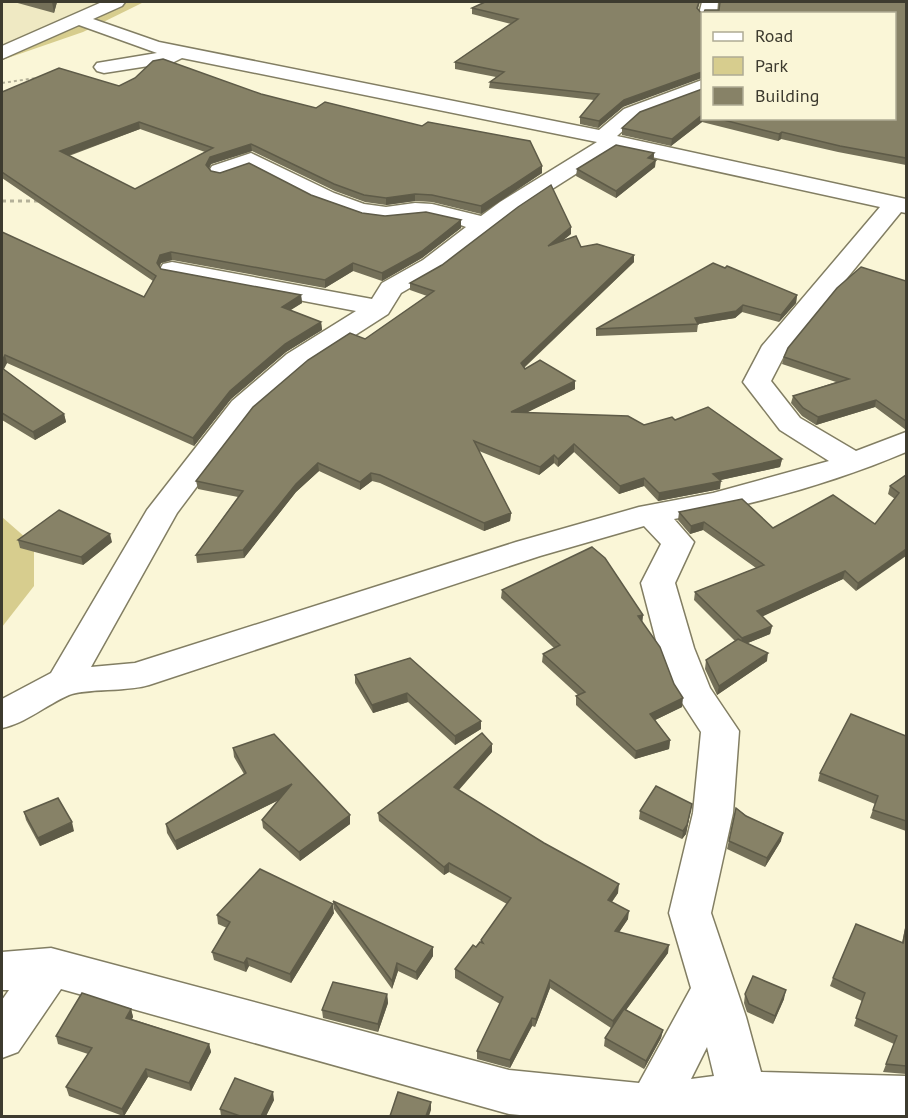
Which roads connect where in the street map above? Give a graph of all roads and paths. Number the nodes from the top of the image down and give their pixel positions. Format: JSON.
{"nodes":[{"id":1,"x":116,"y":2,"type":"edge"},
{"id":2,"x":81,"y":17,"type":"junction"},
{"id":3,"x":2,"y":53,"type":"edge"},
{"id":4,"x":185,"y":54,"type":"junction"},
{"id":5,"x":104,"y":67,"type":"dead end"},
{"id":6,"x":37,"y":78,"type":"edge"},
{"id":7,"x":2,"y":83,"type":"edge"},
{"id":8,"x":701,"y":86,"type":"edge"},
{"id":9,"x":608,"y":139,"type":"junction"},
{"id":10,"x":220,"y":171,"type":"edge"},
{"id":11,"x":2,"y":201,"type":"edge"},
{"id":12,"x":43,"y":202,"type":"edge"},
{"id":13,"x":901,"y":205,"type":"edge"},
{"id":14,"x":482,"y":225,"type":"junction"},
{"id":15,"x":172,"y":268,"type":"edge"},
{"id":16,"x":379,"y":308,"type":"junction"},
{"id":17,"x":906,"y":441,"type":"edge"},
{"id":18,"x":854,"y":463,"type":"junction"},
{"id":19,"x":650,"y":514,"type":"junction"},
{"id":20,"x":64,"y":682,"type":"junction"},
{"id":21,"x":2,"y":715,"type":"edge"},
{"id":22,"x":51,"y":967,"type":"junction"},
{"id":23,"x":2,"y":971,"type":"edge"},
{"id":24,"x":714,"y":988,"type":"junction"},
{"id":25,"x":2,"y":1037,"type":"edge"},
{"id":26,"x":906,"y":1098,"type":"edge"},
{"id":27,"x":745,"y":1105,"type":"edge"},
{"id":28,"x":650,"y":1112,"type":"edge"}],
"edges":[{"from":1,"to":2,"type":"street"},
{"from":2,"to":3,"type":"street"},
{"from":2,"to":4,"type":"street"},
{"from":4,"to":5,"type":"street"},
{"from":4,"to":9,"type":"street"},
{"from":6,"to":7,"type":"path"},
{"from":8,"to":9,"type":"street"},
{"from":9,"to":13,"type":"street"},
{"from":9,"to":14,"type":"street"},
{"from":10,"to":14,"type":"street"},
{"from":11,"to":12,"type":"path"},
{"from":13,"to":18,"type":"street"},
{"from":14,"to":16,"type":"street"},
{"from":15,"to":16,"type":"street"},
{"from":16,"to":20,"type":"street"},
{"from":17,"to":18,"type":"street"},
{"from":18,"to":19,"type":"street"},
{"from":19,"to":20,"type":"street"},
{"from":19,"to":24,"type":"street"},
{"from":20,"to":21,"type":"street"},
{"from":22,"to":23,"type":"street"},
{"from":22,"to":25,"type":"street"},
{"from":22,"to":28,"type":"street"},
{"from":24,"to":27,"type":"street"},
{"from":24,"to":28,"type":"street"},
{"from":26,"to":27,"type":"street"},
{"from":27,"to":28,"type":"street"}]}
